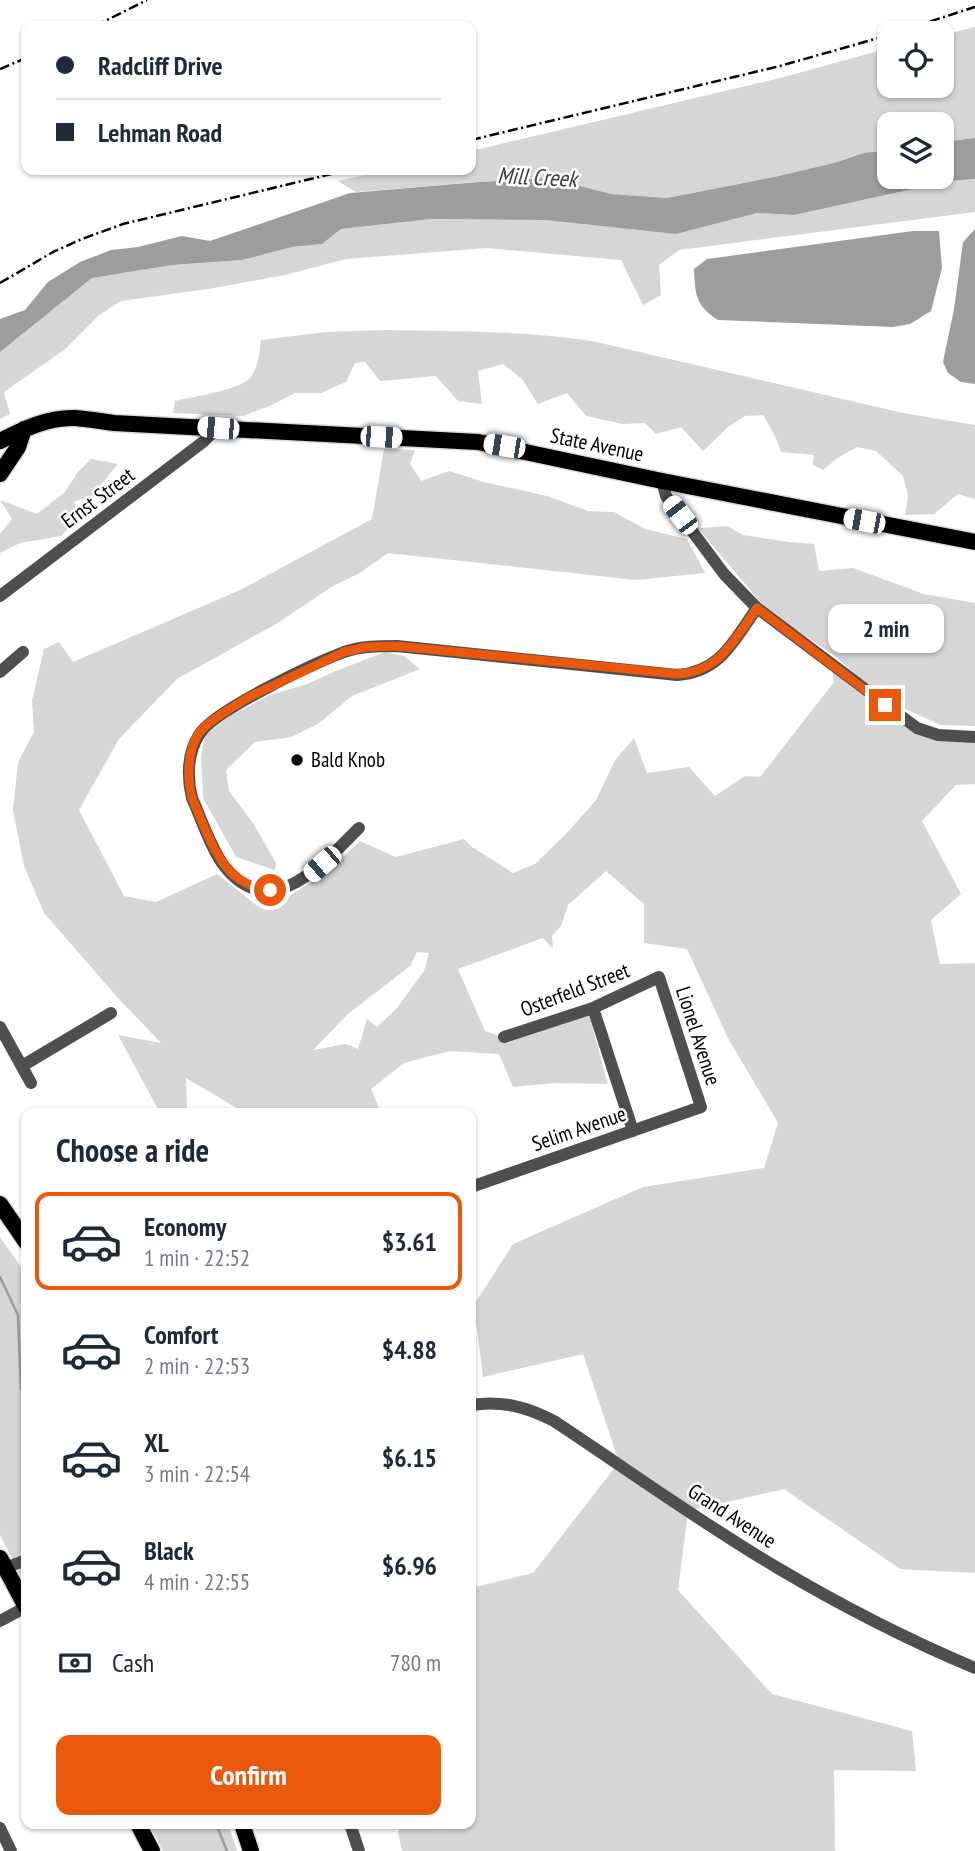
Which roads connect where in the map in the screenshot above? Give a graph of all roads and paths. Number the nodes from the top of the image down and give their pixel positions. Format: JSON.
{"nodes":[{"id":1,"x":218,"y":428,"type":"junction"},
{"id":2,"x":24,"y":429,"type":"junction"},
{"id":3,"x":0,"y":441,"type":"edge"},
{"id":4,"x":0,"y":474,"type":"edge"},
{"id":5,"x":662,"y":481,"type":"junction"},
{"id":6,"x":975,"y":542,"type":"edge"},
{"id":7,"x":0,"y":596,"type":"edge"},
{"id":8,"x":757,"y":608,"type":"junction"},
{"id":9,"x":23,"y":652,"type":"dead end"},
{"id":10,"x":0,"y":673,"type":"edge"},
{"id":11,"x":975,"y":737,"type":"edge"},
{"id":12,"x":359,"y":828,"type":"dead end"},
{"id":13,"x":659,"y":977,"type":"joint"},
{"id":14,"x":593,"y":1008,"type":"junction"},
{"id":15,"x":111,"y":1013,"type":"dead end"},
{"id":16,"x":0,"y":1027,"type":"edge"},
{"id":17,"x":504,"y":1037,"type":"dead end"},
{"id":18,"x":22,"y":1066,"type":"junction"},
{"id":19,"x":31,"y":1083,"type":"dead end"},
{"id":20,"x":701,"y":1107,"type":"joint"},
{"id":21,"x":633,"y":1131,"type":"junction"},
{"id":22,"x":476,"y":1185,"type":"edge"},
{"id":23,"x":0,"y":1204,"type":"edge"},
{"id":24,"x":21,"y":1235,"type":"edge"},
{"id":25,"x":476,"y":1405,"type":"edge"},
{"id":26,"x":21,"y":1561,"type":"edge"},
{"id":27,"x":3,"y":1563,"type":"edge"},
{"id":28,"x":21,"y":1597,"type":"edge"},
{"id":29,"x":21,"y":1610,"type":"edge"},
{"id":30,"x":0,"y":1621,"type":"edge"},
{"id":31,"x":975,"y":1668,"type":"edge"},
{"id":32,"x":0,"y":1828,"type":"edge"},
{"id":33,"x":141,"y":1829,"type":"edge"},
{"id":34,"x":243,"y":1829,"type":"edge"},
{"id":35,"x":352,"y":1829,"type":"edge"},
{"id":36,"x":248,"y":1850,"type":"edge"},
{"id":37,"x":11,"y":1851,"type":"edge"},
{"id":38,"x":152,"y":1851,"type":"edge"},
{"id":39,"x":359,"y":1851,"type":"edge"}],
"edges":[{"from":1,"to":2,"type":"main road","name":"State Avenue"},
{"from":1,"to":5,"type":"main road","name":"State Avenue"},
{"from":1,"to":7,"type":"street","name":"Ernst Street"},
{"from":2,"to":3,"type":"main road","name":"State Avenue"},
{"from":2,"to":4,"type":"main road"},
{"from":5,"to":6,"type":"main road","name":"State Avenue"},
{"from":5,"to":8,"type":"street"},
{"from":8,"to":11,"type":"street"},
{"from":8,"to":12,"type":"street"},
{"from":9,"to":10,"type":"street"},
{"from":13,"to":14,"type":"street","name":"Osterfeld Street"},
{"from":13,"to":20,"type":"street","name":"Lionel Avenue"},
{"from":14,"to":17,"type":"street","name":"Osterfeld Street"},
{"from":14,"to":21,"type":"street"},
{"from":15,"to":18,"type":"street"},
{"from":16,"to":18,"type":"street"},
{"from":18,"to":19,"type":"street"},
{"from":20,"to":21,"type":"street","name":"Selim Avenue"},
{"from":21,"to":22,"type":"street","name":"Selim Avenue"},
{"from":23,"to":24,"type":"main road"},
{"from":25,"to":31,"type":"street","name":"Grand Avenue"},
{"from":26,"to":27,"type":"street"},
{"from":27,"to":28,"type":"main road"},
{"from":29,"to":30,"type":"street"},
{"from":32,"to":37,"type":"street"},
{"from":33,"to":38,"type":"main road"},
{"from":34,"to":36,"type":"main road"},
{"from":35,"to":39,"type":"street"}]}
